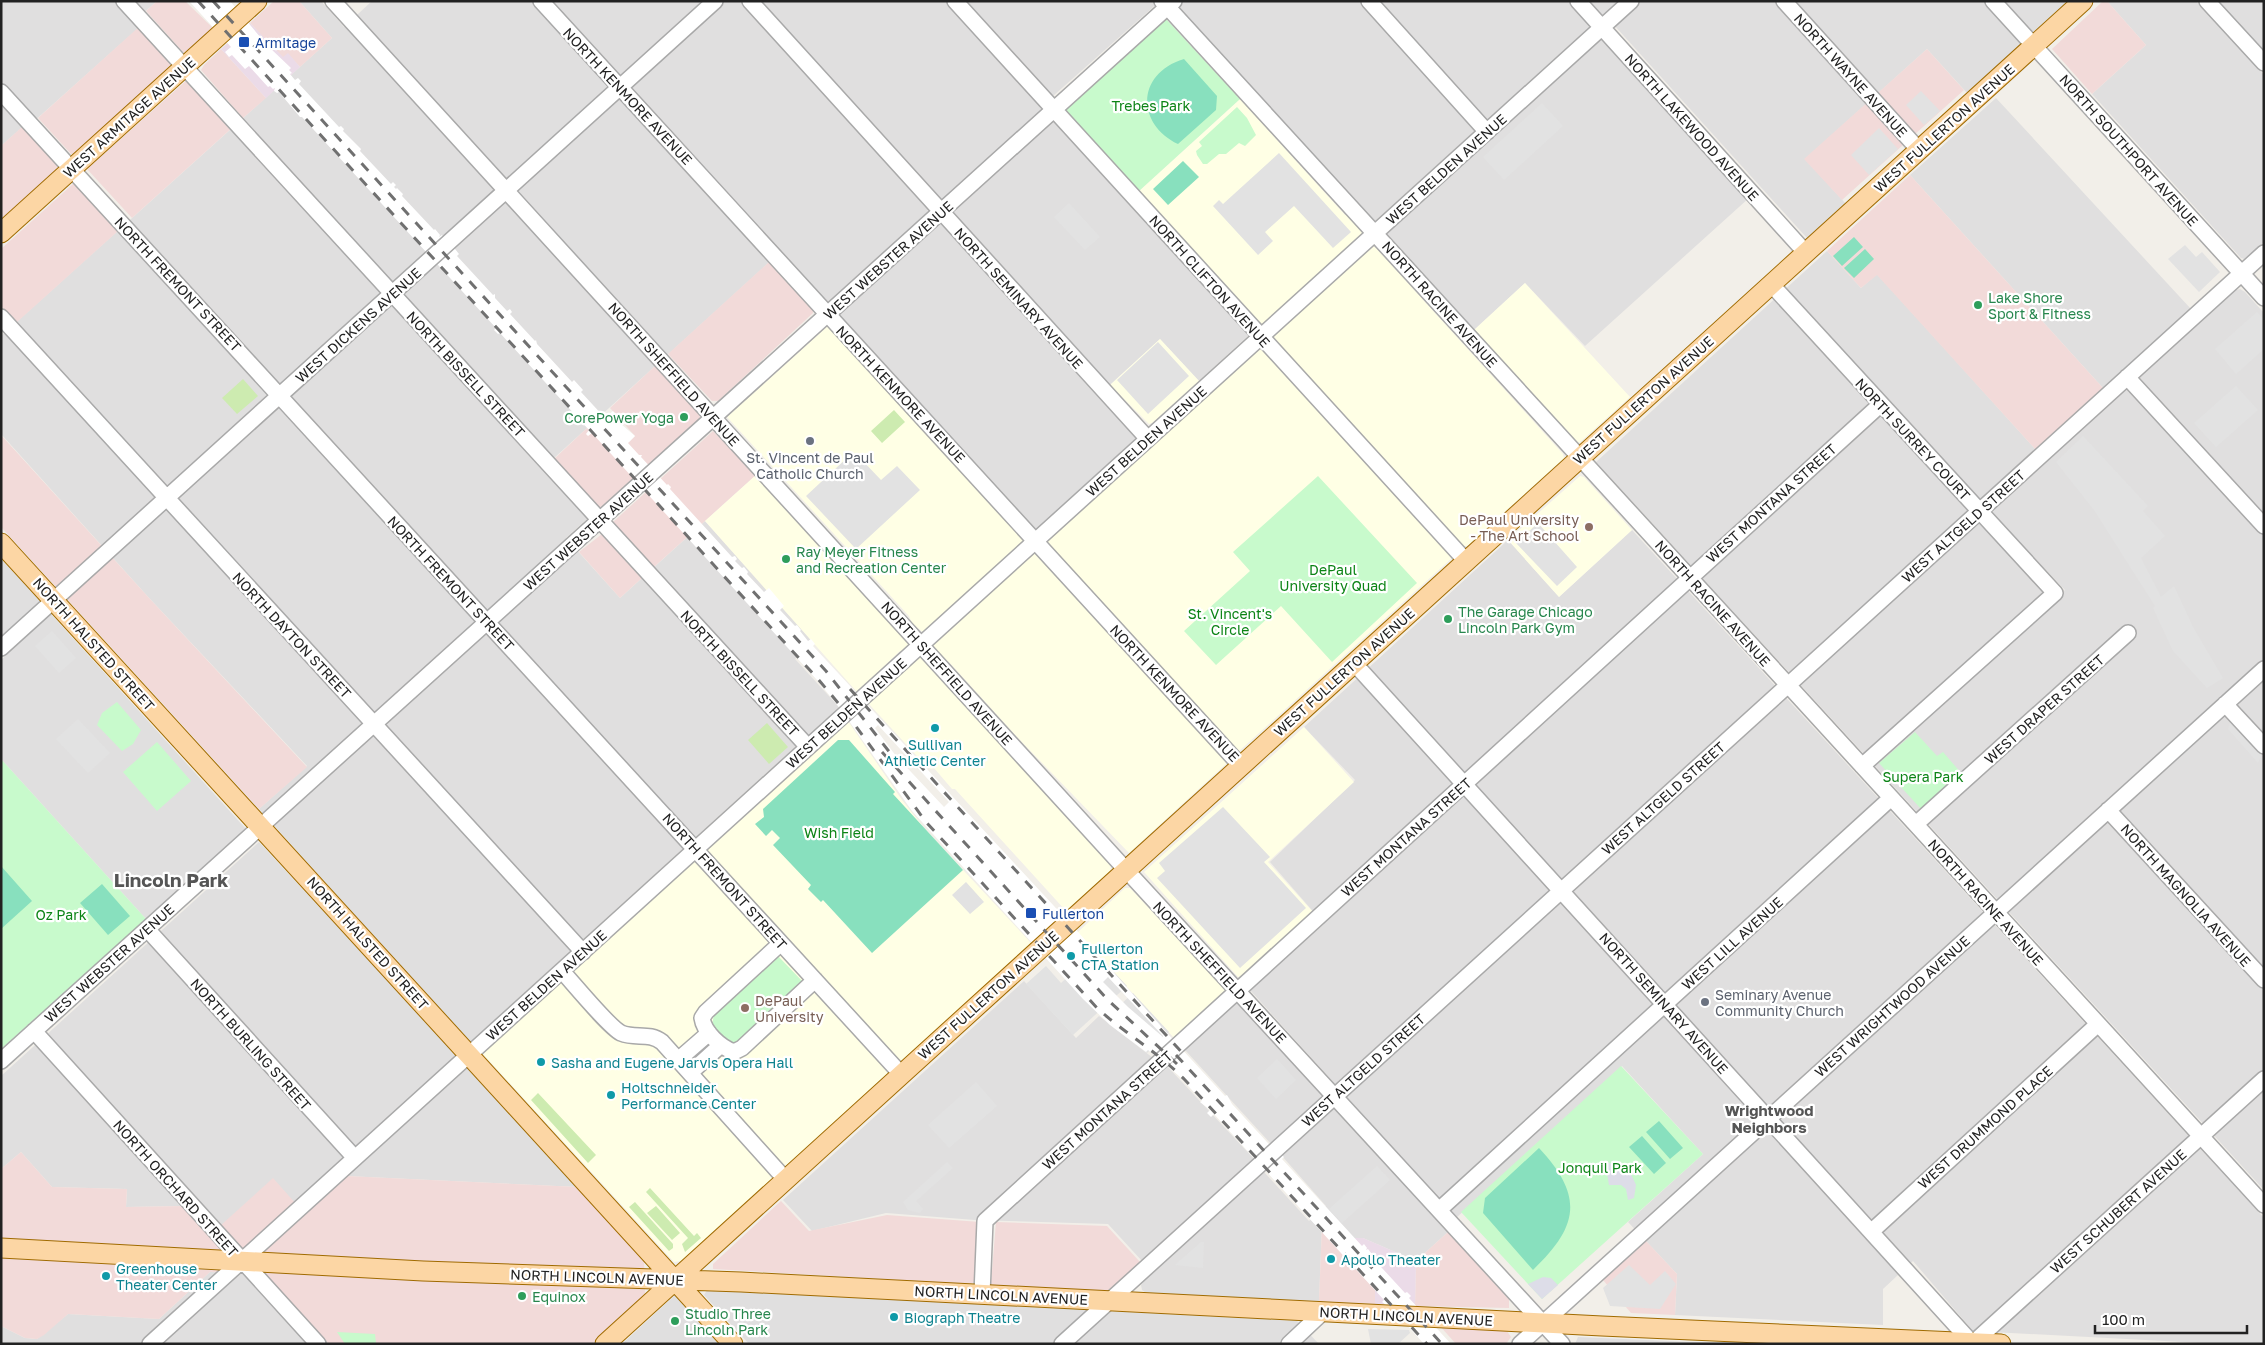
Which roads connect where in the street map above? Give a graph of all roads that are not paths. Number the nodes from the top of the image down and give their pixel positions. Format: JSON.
{"nodes":[{"id":1,"x":124,"y":1,"type":"edge"},
{"id":2,"x":258,"y":1,"type":"edge"},
{"id":3,"x":333,"y":1,"type":"edge"},
{"id":4,"x":541,"y":1,"type":"edge"},
{"id":5,"x":715,"y":1,"type":"edge"},
{"id":6,"x":750,"y":1,"type":"edge"},
{"id":7,"x":955,"y":1,"type":"edge"},
{"id":8,"x":1369,"y":1,"type":"edge"},
{"id":9,"x":1578,"y":1,"type":"edge"},
{"id":10,"x":1631,"y":1,"type":"edge"},
{"id":11,"x":1784,"y":1,"type":"edge"},
{"id":12,"x":1993,"y":1,"type":"edge"},
{"id":13,"x":2083,"y":1,"type":"edge"},
{"id":14,"x":2207,"y":1,"type":"edge"},
{"id":15,"x":1168,"y":3,"type":"edge"},
{"id":16,"x":1602,"y":28,"type":"junction"},
{"id":17,"x":2034,"y":46,"type":"junction"},
{"id":18,"x":2264,"y":63,"type":"edge"},
{"id":19,"x":185,"y":67,"type":"junction"},
{"id":20,"x":620,"y":87,"type":"junction"},
{"id":21,"x":1,"y":92,"type":"edge"},
{"id":22,"x":1054,"y":110,"type":"junction"},
{"id":23,"x":1487,"y":132,"type":"junction"},
{"id":24,"x":1919,"y":150,"type":"junction"},
{"id":25,"x":72,"y":169,"type":"junction"},
{"id":26,"x":506,"y":190,"type":"junction"},
{"id":27,"x":941,"y":212,"type":"junction"},
{"id":28,"x":1,"y":233,"type":"edge"},
{"id":29,"x":1375,"y":234,"type":"junction"},
{"id":30,"x":1806,"y":253,"type":"junction"},
{"id":31,"x":2264,"y":253,"type":"edge"},
{"id":32,"x":2241,"y":273,"type":"junction"},
{"id":33,"x":1771,"y":284,"type":"junction"},
{"id":34,"x":392,"y":294,"type":"junction"},
{"id":35,"x":2264,"y":298,"type":"edge"},
{"id":36,"x":828,"y":314,"type":"junction"},
{"id":37,"x":1,"y":317,"type":"edge"},
{"id":38,"x":1261,"y":337,"type":"junction"},
{"id":39,"x":2126,"y":377,"type":"junction"},
{"id":40,"x":280,"y":395,"type":"junction"},
{"id":41,"x":1881,"y":404,"type":"junction"},
{"id":42,"x":714,"y":417,"type":"junction"},
{"id":43,"x":1148,"y":439,"type":"junction"},
{"id":44,"x":1580,"y":457,"type":"junction"},
{"id":45,"x":167,"y":498,"type":"junction"},
{"id":46,"x":1980,"y":511,"type":"junction"},
{"id":47,"x":600,"y":520,"type":"junction"},
{"id":48,"x":2264,"y":526,"type":"edge"},
{"id":49,"x":1036,"y":541,"type":"junction"},
{"id":50,"x":1,"y":543,"type":"edge"},
{"id":51,"x":1466,"y":561,"type":"junction"},
{"id":52,"x":1689,"y":577,"type":"junction"},
{"id":53,"x":54,"y":600,"type":"junction"},
{"id":54,"x":487,"y":622,"type":"junction"},
{"id":55,"x":2128,"y":633,"type":"dead end"},
{"id":56,"x":922,"y":644,"type":"junction"},
{"id":57,"x":1,"y":648,"type":"edge"},
{"id":58,"x":1354,"y":663,"type":"junction"},
{"id":59,"x":2264,"y":669,"type":"edge"},
{"id":60,"x":1788,"y":685,"type":"junction"},
{"id":61,"x":2225,"y":704,"type":"junction"},
{"id":62,"x":374,"y":724,"type":"junction"},
{"id":63,"x":2264,"y":746,"type":"edge"},
{"id":64,"x":808,"y":747,"type":"junction"},
{"id":65,"x":1242,"y":766,"type":"junction"},
{"id":66,"x":1862,"y":766,"type":"junction"},
{"id":67,"x":1464,"y":784,"type":"junction"},
{"id":68,"x":1891,"y":798,"type":"junction"},
{"id":69,"x":2108,"y":810,"type":"junction"},
{"id":70,"x":1916,"y":824,"type":"junction"},
{"id":71,"x":261,"y":826,"type":"junction"},
{"id":72,"x":696,"y":849,"type":"junction"},
{"id":73,"x":1126,"y":870,"type":"junction"},
{"id":74,"x":1561,"y":891,"type":"junction"},
{"id":75,"x":1996,"y":912,"type":"junction"},
{"id":76,"x":147,"y":929,"type":"junction"},
{"id":77,"x":781,"y":943,"type":"junction"},
{"id":78,"x":583,"y":952,"type":"junction"},
{"id":79,"x":562,"y":971,"type":"junction"},
{"id":80,"x":815,"y":980,"type":"junction"},
{"id":81,"x":2264,"y":980,"type":"edge"},
{"id":82,"x":1238,"y":991,"type":"junction"},
{"id":83,"x":1665,"y":1004,"type":"junction"},
{"id":84,"x":2098,"y":1024,"type":"junction"},
{"id":85,"x":34,"y":1031,"type":"junction"},
{"id":86,"x":709,"y":1033,"type":"junction"},
{"id":87,"x":721,"y":1045,"type":"junction"},
{"id":88,"x":469,"y":1055,"type":"junction"},
{"id":89,"x":678,"y":1060,"type":"junction"},
{"id":90,"x":1,"y":1061,"type":"edge"},
{"id":91,"x":690,"y":1074,"type":"junction"},
{"id":92,"x":901,"y":1074,"type":"junction"},
{"id":93,"x":2264,"y":1080,"type":"edge"},
{"id":94,"x":1334,"y":1096,"type":"junction"},
{"id":95,"x":1769,"y":1118,"type":"junction"},
{"id":96,"x":2201,"y":1136,"type":"junction"},
{"id":97,"x":355,"y":1158,"type":"junction"},
{"id":98,"x":785,"y":1179,"type":"junction"},
{"id":99,"x":2264,"y":1205,"type":"edge"},
{"id":100,"x":1439,"y":1210,"type":"junction"},
{"id":101,"x":1872,"y":1231,"type":"junction"},
{"id":102,"x":1,"y":1248,"type":"edge"},
{"id":103,"x":242,"y":1261,"type":"junction"},
{"id":104,"x":675,"y":1280,"type":"junction"},
{"id":105,"x":982,"y":1294,"type":"junction"},
{"id":106,"x":1110,"y":1300,"type":"junction"},
{"id":107,"x":1323,"y":1312,"type":"junction"},
{"id":108,"x":1543,"y":1322,"type":"junction"},
{"id":109,"x":1786,"y":1339,"type":"edge"},
{"id":110,"x":1972,"y":1343,"type":"edge"},
{"id":111,"x":150,"y":1344,"type":"edge"},
{"id":112,"x":318,"y":1344,"type":"edge"},
{"id":113,"x":605,"y":1344,"type":"edge"},
{"id":114,"x":733,"y":1344,"type":"edge"},
{"id":115,"x":1062,"y":1344,"type":"edge"},
{"id":116,"x":1289,"y":1344,"type":"edge"},
{"id":117,"x":1520,"y":1344,"type":"edge"},
{"id":118,"x":1562,"y":1344,"type":"edge"},
{"id":119,"x":2001,"y":1344,"type":"edge"}],
"edges":[{"from":1,"to":19,"type":"street","name":"NORTH BISSELL STREET"},
{"from":2,"to":19,"type":"main road","name":"WEST ARMITAGE AVENUE"},
{"from":3,"to":26,"type":"street","name":"NORTH SHEFFIELD AVENUE"},
{"from":4,"to":20,"type":"street","name":"NORTH KENMORE AVENUE"},
{"from":5,"to":20,"type":"street","name":"WEST DICKENS AVENUE"},
{"from":6,"to":27,"type":"street","name":"NORTH SEMINARY AVENUE"},
{"from":7,"to":22,"type":"street","name":"NORTH CLIFTON AVENUE"},
{"from":8,"to":23,"type":"street"},
{"from":9,"to":16,"type":"street","name":"NORTH LAKEWOOD AVENUE"},
{"from":10,"to":16,"type":"street","name":"WEST BELDEN AVENUE"},
{"from":11,"to":24,"type":"street","name":"NORTH WAYNE AVENUE"},
{"from":12,"to":17,"type":"street","name":"NORTH SOUTHPORT AVENUE"},
{"from":13,"to":17,"type":"main road","name":"WEST FULLERTON AVENUE"},
{"from":14,"to":18,"type":"street"},
{"from":15,"to":22,"type":"street","name":"WEST WEBSTER AVENUE"},
{"from":15,"to":29,"type":"street","name":"NORTH RACINE AVENUE"},
{"from":16,"to":23,"type":"street","name":"WEST BELDEN AVENUE"},
{"from":16,"to":30,"type":"street","name":"NORTH LAKEWOOD AVENUE"},
{"from":17,"to":24,"type":"main road","name":"WEST FULLERTON AVENUE"},
{"from":17,"to":32,"type":"street","name":"NORTH SOUTHPORT AVENUE"},
{"from":19,"to":25,"type":"main road","name":"WEST ARMITAGE AVENUE"},
{"from":19,"to":34,"type":"street","name":"NORTH BISSELL STREET"},
{"from":20,"to":26,"type":"street","name":"WEST DICKENS AVENUE"},
{"from":20,"to":36,"type":"street","name":"NORTH KENMORE AVENUE"},
{"from":21,"to":25,"type":"street","name":"NORTH FREMONT STREET"},
{"from":22,"to":27,"type":"street","name":"WEST WEBSTER AVENUE"},
{"from":22,"to":38,"type":"street","name":"NORTH CLIFTON AVENUE"},
{"from":23,"to":29,"type":"street","name":"WEST BELDEN AVENUE"},
{"from":24,"to":30,"type":"main road","name":"WEST FULLERTON AVENUE"},
{"from":25,"to":28,"type":"main road","name":"WEST ARMITAGE AVENUE"},
{"from":25,"to":40,"type":"street","name":"NORTH FREMONT STREET"},
{"from":26,"to":34,"type":"street","name":"WEST DICKENS AVENUE"},
{"from":26,"to":42,"type":"street","name":"NORTH SHEFFIELD AVENUE"},
{"from":27,"to":36,"type":"street","name":"WEST WEBSTER AVENUE"},
{"from":27,"to":43,"type":"street","name":"NORTH SEMINARY AVENUE"},
{"from":29,"to":38,"type":"street","name":"WEST BELDEN AVENUE"},
{"from":29,"to":44,"type":"street","name":"NORTH RACINE AVENUE"},
{"from":30,"to":33,"type":"main road","name":"WEST FULLERTON AVENUE"},
{"from":31,"to":32,"type":"street","name":"WEST ALTGELD STREET"},
{"from":32,"to":35,"type":"street","name":"NORTH SOUTHPORT AVENUE"},
{"from":32,"to":39,"type":"street","name":"WEST ALTGELD STREET"},
{"from":33,"to":41,"type":"street","name":"NORTH SURREY COURT"},
{"from":33,"to":44,"type":"main road","name":"WEST FULLERTON AVENUE"},
{"from":34,"to":40,"type":"street","name":"WEST DICKENS AVENUE"},
{"from":34,"to":47,"type":"street","name":"NORTH BISSELL STREET"},
{"from":36,"to":42,"type":"street","name":"WEST WEBSTER AVENUE"},
{"from":36,"to":49,"type":"street","name":"NORTH KENMORE AVENUE"},
{"from":37,"to":45,"type":"street","name":"NORTH DAYTON STREET"},
{"from":38,"to":43,"type":"street","name":"WEST BELDEN AVENUE"},
{"from":38,"to":51,"type":"street","name":"NORTH CLIFTON AVENUE"},
{"from":39,"to":46,"type":"street","name":"WEST ALTGELD STREET"},
{"from":39,"to":48,"type":"street"},
{"from":40,"to":45,"type":"street","name":"WEST DICKENS AVENUE"},
{"from":40,"to":54,"type":"street","name":"NORTH FREMONT STREET"},
{"from":41,"to":46,"type":"street","name":"NORTH SURREY COURT"},
{"from":41,"to":52,"type":"street","name":"WEST MONTANA STREET"},
{"from":42,"to":47,"type":"street","name":"WEST WEBSTER AVENUE"},
{"from":42,"to":56,"type":"street","name":"NORTH SHEFFIELD AVENUE"},
{"from":43,"to":49,"type":"street","name":"WEST BELDEN AVENUE"},
{"from":44,"to":51,"type":"main road","name":"WEST FULLERTON AVENUE"},
{"from":44,"to":52,"type":"street","name":"NORTH RACINE AVENUE"},
{"from":45,"to":53,"type":"street","name":"WEST DICKENS AVENUE"},
{"from":45,"to":62,"type":"street","name":"NORTH DAYTON STREET"},
{"from":46,"to":60,"type":"street","name":"WEST ALTGELD STREET"},
{"from":46,"to":66,"type":"street","name":"NORTH SURREY COURT"},
{"from":47,"to":54,"type":"street","name":"WEST WEBSTER AVENUE"},
{"from":47,"to":64,"type":"street","name":"NORTH BISSELL STREET"},
{"from":49,"to":56,"type":"street","name":"WEST BELDEN AVENUE"},
{"from":49,"to":65,"type":"street","name":"NORTH KENMORE AVENUE"},
{"from":50,"to":53,"type":"main road","name":"NORTH HALSTED STREET"},
{"from":51,"to":58,"type":"main road","name":"WEST FULLERTON AVENUE"},
{"from":52,"to":60,"type":"street","name":"NORTH RACINE AVENUE"},
{"from":52,"to":67,"type":"street","name":"WEST MONTANA STREET"},
{"from":53,"to":57,"type":"street","name":"WEST DICKENS AVENUE"},
{"from":53,"to":71,"type":"main road","name":"NORTH HALSTED STREET"},
{"from":54,"to":62,"type":"street","name":"WEST WEBSTER AVENUE"},
{"from":54,"to":72,"type":"street","name":"NORTH FREMONT STREET"},
{"from":55,"to":70,"type":"street","name":"WEST DRAPER STREET"},
{"from":56,"to":64,"type":"street","name":"WEST BELDEN AVENUE"},
{"from":56,"to":73,"type":"street","name":"NORTH SHEFFIELD AVENUE"},
{"from":58,"to":65,"type":"main road","name":"WEST FULLERTON AVENUE"},
{"from":58,"to":67,"type":"street","name":"NORTH SEMINARY AVENUE"},
{"from":59,"to":61,"type":"street","name":"WEST WRIGHTWOOD AVENUE"},
{"from":60,"to":66,"type":"street","name":"NORTH RACINE AVENUE"},
{"from":60,"to":74,"type":"street","name":"WEST ALTGELD STREET"},
{"from":61,"to":63,"type":"street"},
{"from":61,"to":69,"type":"street","name":"WEST WRIGHTWOOD AVENUE"},
{"from":62,"to":71,"type":"street","name":"WEST WEBSTER AVENUE"},
{"from":62,"to":78,"type":"street","name":"NORTH DAYTON STREET"},
{"from":64,"to":72,"type":"street","name":"WEST BELDEN AVENUE"},
{"from":65,"to":73,"type":"main road","name":"WEST FULLERTON AVENUE"},
{"from":66,"to":68,"type":"street","name":"NORTH RACINE AVENUE"},
{"from":67,"to":74,"type":"street","name":"NORTH SEMINARY AVENUE"},
{"from":67,"to":82,"type":"street","name":"WEST MONTANA STREET"},
{"from":68,"to":70,"type":"street","name":"NORTH RACINE AVENUE"},
{"from":68,"to":83,"type":"street","name":"WEST LILL AVENUE"},
{"from":69,"to":75,"type":"street","name":"WEST WRIGHTWOOD AVENUE"},
{"from":69,"to":81,"type":"street","name":"NORTH MAGNOLIA AVENUE"},
{"from":70,"to":75,"type":"street","name":"NORTH RACINE AVENUE"},
{"from":71,"to":76,"type":"street","name":"WEST WEBSTER AVENUE"},
{"from":71,"to":88,"type":"main road","name":"NORTH HALSTED STREET"},
{"from":72,"to":77,"type":"street","name":"NORTH FREMONT STREET"},
{"from":72,"to":78,"type":"street","name":"WEST BELDEN AVENUE"},
{"from":73,"to":82,"type":"street","name":"NORTH SHEFFIELD AVENUE"},
{"from":73,"to":92,"type":"main road","name":"WEST FULLERTON AVENUE"},
{"from":74,"to":83,"type":"street","name":"NORTH SEMINARY AVENUE"},
{"from":74,"to":94,"type":"street","name":"WEST ALTGELD STREET"},
{"from":75,"to":84,"type":"street","name":"NORTH RACINE AVENUE"},
{"from":75,"to":95,"type":"street","name":"WEST WRIGHTWOOD AVENUE"},
{"from":76,"to":85,"type":"street","name":"WEST WEBSTER AVENUE"},
{"from":76,"to":97,"type":"street","name":"NORTH BURLING STREET"},
{"from":77,"to":80,"type":"street","name":"NORTH FREMONT STREET"},
{"from":77,"to":86,"type":"street"},
{"from":78,"to":79,"type":"street","name":"WEST BELDEN AVENUE"},
{"from":79,"to":88,"type":"street","name":"WEST BELDEN AVENUE"},
{"from":79,"to":89,"type":"street"},
{"from":80,"to":87,"type":"street"},
{"from":80,"to":92,"type":"street","name":"NORTH FREMONT STREET"},
{"from":82,"to":94,"type":"street","name":"NORTH SHEFFIELD AVENUE"},
{"from":82,"to":105,"type":"street","name":"WEST MONTANA STREET"},
{"from":83,"to":95,"type":"street","name":"NORTH SEMINARY AVENUE"},
{"from":83,"to":100,"type":"street","name":"WEST LILL AVENUE"},
{"from":84,"to":96,"type":"street","name":"NORTH RACINE AVENUE"},
{"from":84,"to":101,"type":"street","name":"WEST DRUMMOND PLACE"},
{"from":85,"to":90,"type":"street","name":"WEST WEBSTER AVENUE"},
{"from":85,"to":103,"type":"street","name":"NORTH ORCHARD STREET"},
{"from":86,"to":87,"type":"street"},
{"from":86,"to":89,"type":"street"},
{"from":87,"to":91,"type":"street"},
{"from":88,"to":97,"type":"street","name":"WEST BELDEN AVENUE"},
{"from":88,"to":104,"type":"main road","name":"NORTH HALSTED STREET"},
{"from":89,"to":91,"type":"street"},
{"from":91,"to":98,"type":"street"},
{"from":92,"to":98,"type":"main road","name":"WEST FULLERTON AVENUE"},
{"from":93,"to":96,"type":"street","name":"WEST SCHUBERT AVENUE"},
{"from":94,"to":100,"type":"street","name":"NORTH SHEFFIELD AVENUE"},
{"from":94,"to":106,"type":"street","name":"WEST ALTGELD STREET"},
{"from":95,"to":101,"type":"street","name":"NORTH SEMINARY AVENUE"},
{"from":95,"to":108,"type":"street","name":"WEST WRIGHTWOOD AVENUE"},
{"from":96,"to":99,"type":"street","name":"NORTH RACINE AVENUE"},
{"from":96,"to":110,"type":"street","name":"WEST SCHUBERT AVENUE"},
{"from":97,"to":103,"type":"street","name":"WEST BELDEN AVENUE"},
{"from":98,"to":104,"type":"main road","name":"WEST FULLERTON AVENUE"},
{"from":100,"to":108,"type":"street","name":"NORTH SHEFFIELD AVENUE"},
{"from":101,"to":110,"type":"street","name":"NORTH SEMINARY AVENUE"},
{"from":102,"to":103,"type":"main road","name":"NORTH LINCOLN AVENUE"},
{"from":103,"to":104,"type":"main road","name":"NORTH LINCOLN AVENUE"},
{"from":103,"to":111,"type":"street","name":"WEST BELDEN AVENUE"},
{"from":103,"to":112,"type":"street","name":"NORTH ORCHARD STREET"},
{"from":104,"to":105,"type":"main road","name":"NORTH LINCOLN AVENUE"},
{"from":104,"to":113,"type":"main road","name":"WEST FULLERTON AVENUE"},
{"from":104,"to":114,"type":"main road","name":"NORTH HALSTED STREET"},
{"from":105,"to":106,"type":"main road","name":"NORTH LINCOLN AVENUE"},
{"from":106,"to":107,"type":"main road","name":"NORTH LINCOLN AVENUE"},
{"from":106,"to":115,"type":"street","name":"WEST ALTGELD STREET"},
{"from":107,"to":108,"type":"main road","name":"NORTH LINCOLN AVENUE"},
{"from":107,"to":116,"type":"street"},
{"from":108,"to":109,"type":"main road","name":"NORTH LINCOLN AVENUE"},
{"from":108,"to":117,"type":"street","name":"WEST WRIGHTWOOD AVENUE"},
{"from":108,"to":118,"type":"street","name":"NORTH SHEFFIELD AVENUE"},
{"from":109,"to":110,"type":"main road","name":"NORTH LINCOLN AVENUE"},
{"from":110,"to":119,"type":"main road","name":"NORTH LINCOLN AVENUE"}]}
